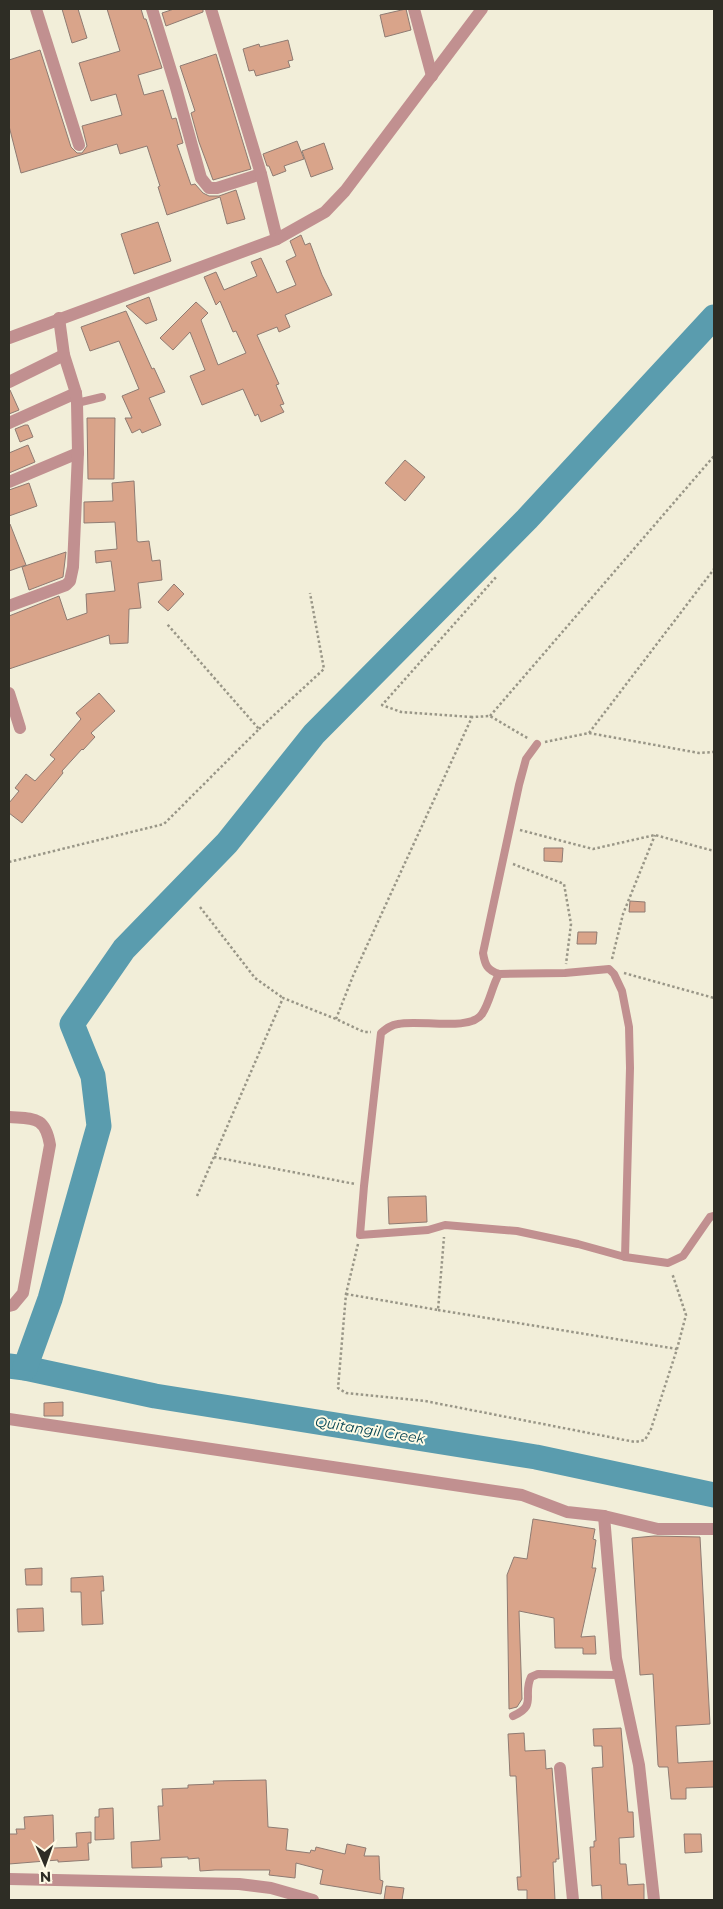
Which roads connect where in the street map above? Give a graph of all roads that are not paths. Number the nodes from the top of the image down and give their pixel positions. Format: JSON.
{"nodes":[{"id":1,"x":36,"y":9,"type":"edge"},
{"id":2,"x":152,"y":9,"type":"edge"},
{"id":3,"x":211,"y":9,"type":"edge"},
{"id":4,"x":414,"y":9,"type":"edge"},
{"id":5,"x":482,"y":9,"type":"edge"},
{"id":6,"x":432,"y":76,"type":"junction"},
{"id":7,"x":79,"y":145,"type":"dead end"},
{"id":8,"x":261,"y":174,"type":"junction"},
{"id":9,"x":278,"y":239,"type":"junction"},
{"id":10,"x":59,"y":318,"type":"junction"},
{"id":11,"x":9,"y":338,"type":"edge"},
{"id":12,"x":64,"y":355,"type":"junction"},
{"id":13,"x":9,"y":382,"type":"edge"},
{"id":14,"x":102,"y":396,"type":"dead end"},
{"id":15,"x":76,"y":398,"type":"junction"},
{"id":16,"x":9,"y":423,"type":"edge"},
{"id":17,"x":78,"y":453,"type":"junction"},
{"id":18,"x":9,"y":482,"type":"edge"},
{"id":19,"x":9,"y":606,"type":"edge"},
{"id":20,"x":9,"y":693,"type":"edge"},
{"id":21,"x":20,"y":728,"type":"dead end"},
{"id":22,"x":537,"y":744,"type":"road end"},
{"id":23,"x":499,"y":974,"type":"junction"},
{"id":24,"x":9,"y":1117,"type":"edge"},
{"id":25,"x":714,"y":1216,"type":"edge"},
{"id":26,"x":625,"y":1257,"type":"junction"},
{"id":27,"x":9,"y":1306,"type":"edge"},
{"id":28,"x":9,"y":1419,"type":"edge"},
{"id":29,"x":604,"y":1516,"type":"junction"},
{"id":30,"x":714,"y":1528,"type":"edge"},
{"id":31,"x":619,"y":1675,"type":"junction"},
{"id":32,"x":513,"y":1716,"type":"dead end"},
{"id":33,"x":560,"y":1768,"type":"dead end"},
{"id":34,"x":9,"y":1880,"type":"edge"},
{"id":35,"x":294,"y":1897,"type":"edge"},
{"id":36,"x":313,"y":1900,"type":"edge"},
{"id":37,"x":573,"y":1900,"type":"edge"},
{"id":38,"x":654,"y":1900,"type":"edge"}],
"edges":[{"from":1,"to":7,"type":"street"},
{"from":2,"to":8,"type":"street"},
{"from":3,"to":8,"type":"street"},
{"from":4,"to":6,"type":"street"},
{"from":5,"to":6,"type":"street"},
{"from":6,"to":9,"type":"street"},
{"from":8,"to":9,"type":"street"},
{"from":9,"to":10,"type":"street"},
{"from":10,"to":11,"type":"street"},
{"from":10,"to":12,"type":"street"},
{"from":12,"to":13,"type":"street"},
{"from":12,"to":15,"type":"street"},
{"from":14,"to":15,"type":"lane"},
{"from":15,"to":16,"type":"street"},
{"from":15,"to":17,"type":"street"},
{"from":17,"to":18,"type":"street"},
{"from":17,"to":19,"type":"street"},
{"from":20,"to":21,"type":"street"},
{"from":22,"to":23,"type":"lane"},
{"from":23,"to":26,"type":"lane"},
{"from":23,"to":26,"type":"lane"},
{"from":24,"to":27,"type":"street"},
{"from":25,"to":26,"type":"lane"},
{"from":28,"to":29,"type":"street"},
{"from":29,"to":30,"type":"street"},
{"from":29,"to":31,"type":"street"},
{"from":31,"to":32,"type":"lane"},
{"from":31,"to":38,"type":"street"},
{"from":33,"to":37,"type":"street"},
{"from":34,"to":35,"type":"street"},
{"from":35,"to":36,"type":"street"}]}
